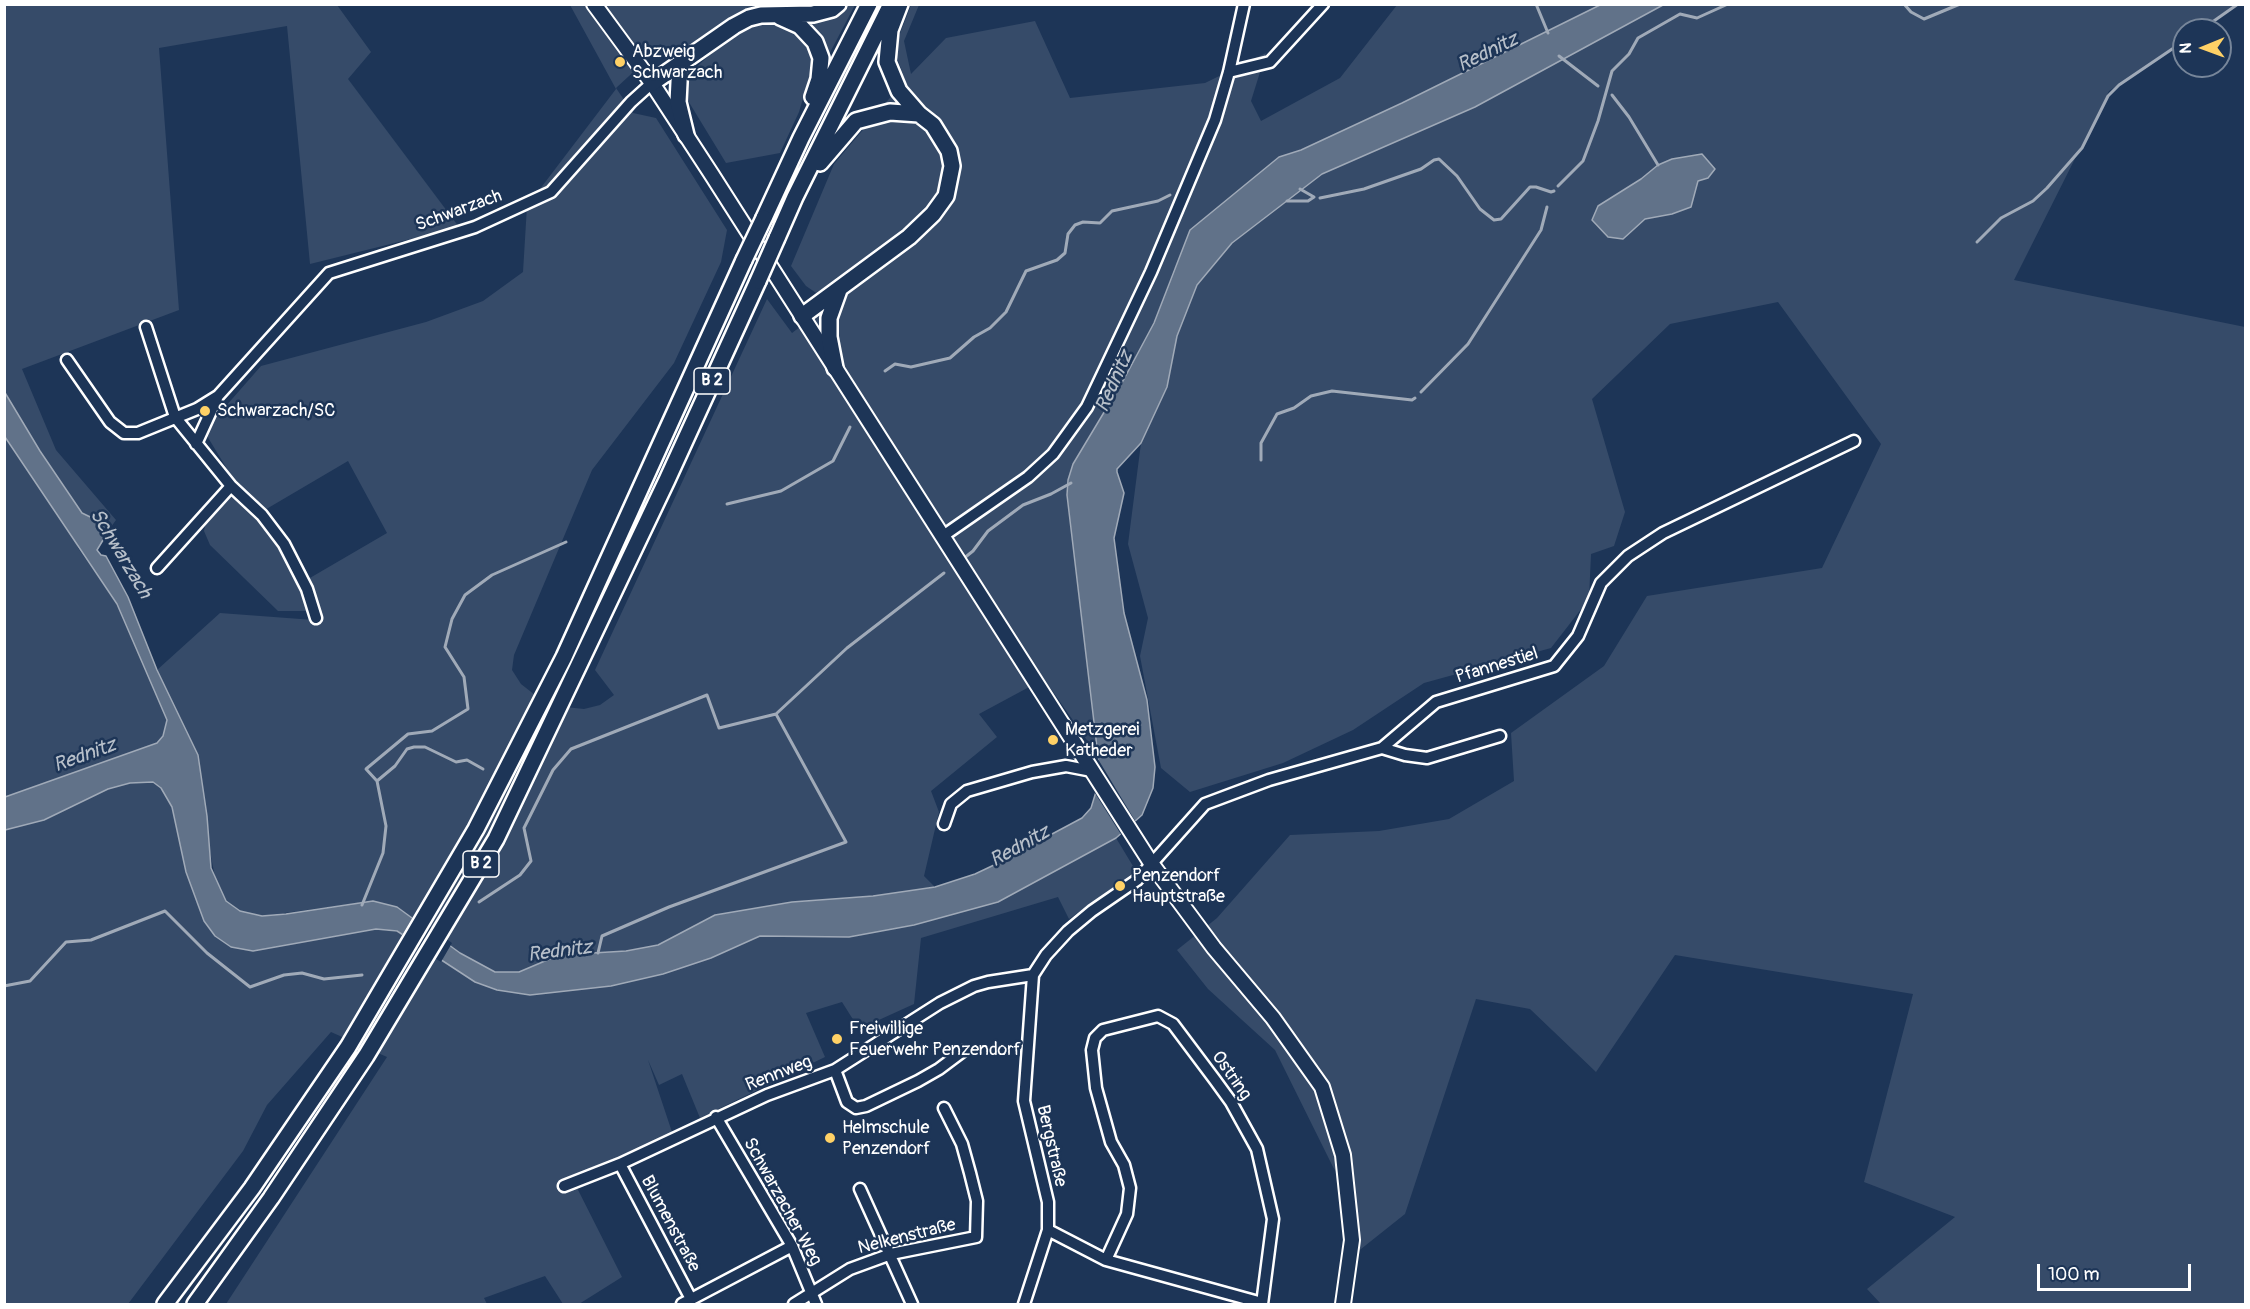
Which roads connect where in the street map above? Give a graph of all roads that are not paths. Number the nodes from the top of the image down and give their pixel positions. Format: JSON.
{"nodes":[{"id":1,"x":594,"y":4,"type":"edge"},
{"id":2,"x":838,"y":4,"type":"edge"},
{"id":3,"x":869,"y":4,"type":"edge"},
{"id":4,"x":891,"y":4,"type":"edge"},
{"id":5,"x":900,"y":4,"type":"edge"},
{"id":6,"x":1244,"y":4,"type":"edge"},
{"id":7,"x":1323,"y":4,"type":"edge"},
{"id":8,"x":770,"y":14,"type":"junction"},
{"id":9,"x":680,"y":63,"type":"junction"},
{"id":10,"x":1229,"y":72,"type":"junction"},
{"id":11,"x":652,"y":83,"type":"junction"},
{"id":12,"x":919,"y":114,"type":"junction"},
{"id":13,"x":686,"y":135,"type":"junction"},
{"id":14,"x":801,"y":138,"type":"junction"},
{"id":15,"x":795,"y":197,"type":"junction"},
{"id":16,"x":839,"y":290,"type":"junction"},
{"id":17,"x":802,"y":316,"type":"junction"},
{"id":18,"x":146,"y":327,"type":"dead end"},
{"id":19,"x":67,"y":360,"type":"dead end"},
{"id":20,"x":835,"y":368,"type":"junction"},
{"id":21,"x":218,"y":396,"type":"junction"},
{"id":22,"x":175,"y":417,"type":"junction"},
{"id":23,"x":1854,"y":441,"type":"dead end"},
{"id":24,"x":196,"y":444,"type":"junction"},
{"id":25,"x":231,"y":486,"type":"junction"},
{"id":26,"x":943,"y":536,"type":"junction"},
{"id":27,"x":157,"y":568,"type":"dead end"},
{"id":28,"x":316,"y":618,"type":"dead end"},
{"id":29,"x":1500,"y":736,"type":"dead end"},
{"id":30,"x":1382,"y":748,"type":"junction"},
{"id":31,"x":1094,"y":776,"type":"junction"},
{"id":32,"x":944,"y":825,"type":"dead end"},
{"id":33,"x":1151,"y":863,"type":"junction"},
{"id":34,"x":1033,"y":975,"type":"junction"},
{"id":35,"x":963,"y":1051,"type":"dead end"},
{"id":36,"x":835,"y":1070,"type":"junction"},
{"id":37,"x":944,"y":1108,"type":"dead end"},
{"id":38,"x":716,"y":1117,"type":"junction"},
{"id":39,"x":620,"y":1164,"type":"junction"},
{"id":40,"x":564,"y":1186,"type":"dead end"},
{"id":41,"x":860,"y":1189,"type":"dead end"},
{"id":42,"x":1048,"y":1230,"type":"junction"},
{"id":43,"x":792,"y":1246,"type":"junction"},
{"id":44,"x":891,"y":1254,"type":"junction"},
{"id":45,"x":1106,"y":1260,"type":"junction"},
{"id":46,"x":815,"y":1299,"type":"edge"},
{"id":47,"x":687,"y":1302,"type":"edge"},
{"id":48,"x":1262,"y":1304,"type":"edge"},
{"id":49,"x":165,"y":1305,"type":"edge"},
{"id":50,"x":195,"y":1305,"type":"edge"},
{"id":51,"x":794,"y":1305,"type":"edge"},
{"id":52,"x":912,"y":1305,"type":"edge"},
{"id":53,"x":1024,"y":1305,"type":"edge"},
{"id":54,"x":1343,"y":1305,"type":"edge"}],
"edges":[{"from":1,"to":11,"type":"main road"},
{"from":2,"to":8,"type":"highway"},
{"from":3,"to":14,"type":"highway","number":"B 2"},
{"from":4,"to":15,"type":"highway","number":"B 2"},
{"from":5,"to":12,"type":"highway"},
{"from":6,"to":10,"type":"street"},
{"from":7,"to":10,"type":"street"},
{"from":8,"to":9,"type":"highway"},
{"from":8,"to":14,"type":"highway"},
{"from":9,"to":11,"type":"highway"},
{"from":9,"to":13,"type":"highway"},
{"from":10,"to":26,"type":"street"},
{"from":11,"to":13,"type":"main road"},
{"from":11,"to":21,"type":"street","name":"Schwarzach"},
{"from":12,"to":15,"type":"highway"},
{"from":12,"to":16,"type":"highway"},
{"from":13,"to":17,"type":"main road"},
{"from":14,"to":49,"type":"highway","number":"B 2","bridge":true},
{"from":15,"to":50,"type":"highway","number":"B 2","bridge":true},
{"from":16,"to":17,"type":"highway"},
{"from":16,"to":20,"type":"highway"},
{"from":17,"to":20,"type":"main road"},
{"from":18,"to":22,"type":"street"},
{"from":19,"to":22,"type":"street","name":"Schwarzach"},
{"from":20,"to":26,"type":"main road"},
{"from":21,"to":22,"type":"street","name":"Schwarzach"},
{"from":21,"to":24,"type":"street"},
{"from":22,"to":24,"type":"street"},
{"from":23,"to":30,"type":"street","name":"Pfannestiel"},
{"from":24,"to":25,"type":"street"},
{"from":25,"to":27,"type":"street"},
{"from":25,"to":28,"type":"street"},
{"from":26,"to":31,"type":"main road"},
{"from":29,"to":30,"type":"street"},
{"from":30,"to":33,"type":"street","name":"Pfannestiel"},
{"from":31,"to":32,"type":"street"},
{"from":31,"to":33,"type":"main road"},
{"from":33,"to":34,"type":"street"},
{"from":33,"to":54,"type":"main road"},
{"from":34,"to":36,"type":"street","name":"Rennweg"},
{"from":34,"to":42,"type":"street","name":"Bergstraße"},
{"from":35,"to":36,"type":"street"},
{"from":36,"to":38,"type":"street","name":"Rennweg"},
{"from":37,"to":44,"type":"street","name":"Nelkenstraße"},
{"from":38,"to":39,"type":"street","name":"Rennweg"},
{"from":38,"to":43,"type":"street","name":"Schwarzacher Weg"},
{"from":39,"to":40,"type":"street","name":"Rennweg"},
{"from":39,"to":47,"type":"street","name":"Blumenstraße"},
{"from":41,"to":44,"type":"street"},
{"from":42,"to":45,"type":"street","name":"Ostring"},
{"from":42,"to":53,"type":"street","name":"Bergstraße"},
{"from":43,"to":46,"type":"street","name":"Schwarzacher Weg"},
{"from":43,"to":47,"type":"street"},
{"from":44,"to":46,"type":"street","name":"Nelkenstraße"},
{"from":44,"to":52,"type":"street"},
{"from":45,"to":48,"type":"street","name":"Ostring"},
{"from":45,"to":48,"type":"street","name":"Ostring"},
{"from":46,"to":51,"type":"street","name":"Nelkenstraße"}]}
